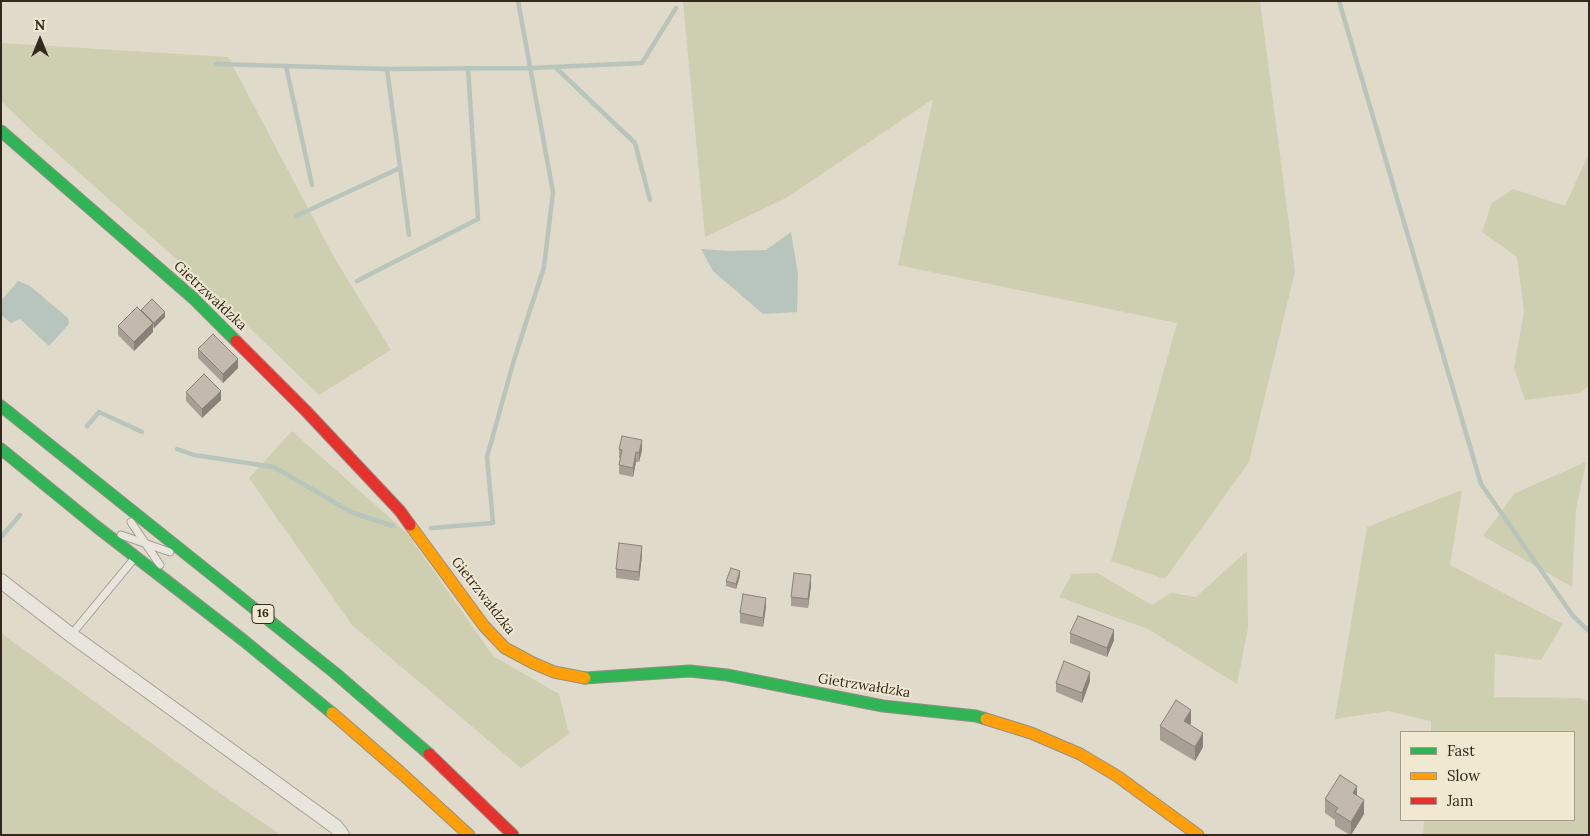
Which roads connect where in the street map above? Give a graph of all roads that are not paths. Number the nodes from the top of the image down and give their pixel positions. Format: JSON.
{"nodes":[{"id":1,"x":1,"y":132,"type":"edge"},
{"id":2,"x":1,"y":406,"type":"edge"},
{"id":3,"x":1,"y":449,"type":"edge"},
{"id":4,"x":116,"y":498,"type":"junction"},
{"id":5,"x":97,"y":527,"type":"junction"},
{"id":6,"x":145,"y":544,"type":"junction"},
{"id":7,"x":136,"y":556,"type":"junction"},
{"id":8,"x":194,"y":559,"type":"junction"},
{"id":9,"x":1,"y":581,"type":"edge"},
{"id":10,"x":175,"y":587,"type":"junction"},
{"id":11,"x":71,"y":635,"type":"junction"},
{"id":12,"x":342,"y":835,"type":"edge"},
{"id":13,"x":469,"y":835,"type":"edge"},
{"id":14,"x":513,"y":835,"type":"edge"},
{"id":15,"x":1198,"y":835,"type":"edge"}],
"edges":[{"from":1,"to":15,"type":"street","name":"Gietrzwałdzka"},
{"from":2,"to":4,"type":"street","number":"16"},
{"from":3,"to":5,"type":"street","number":"16"},
{"from":4,"to":6,"type":"lane"},
{"from":4,"to":8,"type":"street","number":"16"},
{"from":5,"to":6,"type":"lane"},
{"from":5,"to":7,"type":"street","number":"16"},
{"from":6,"to":8,"type":"lane"},
{"from":6,"to":10,"type":"lane"},
{"from":7,"to":10,"type":"street","number":"16"},
{"from":7,"to":11,"type":"lane"},
{"from":8,"to":14,"type":"street","number":"16"},
{"from":9,"to":11,"type":"street"},
{"from":10,"to":13,"type":"street","number":"16"},
{"from":11,"to":12,"type":"street"}]}
